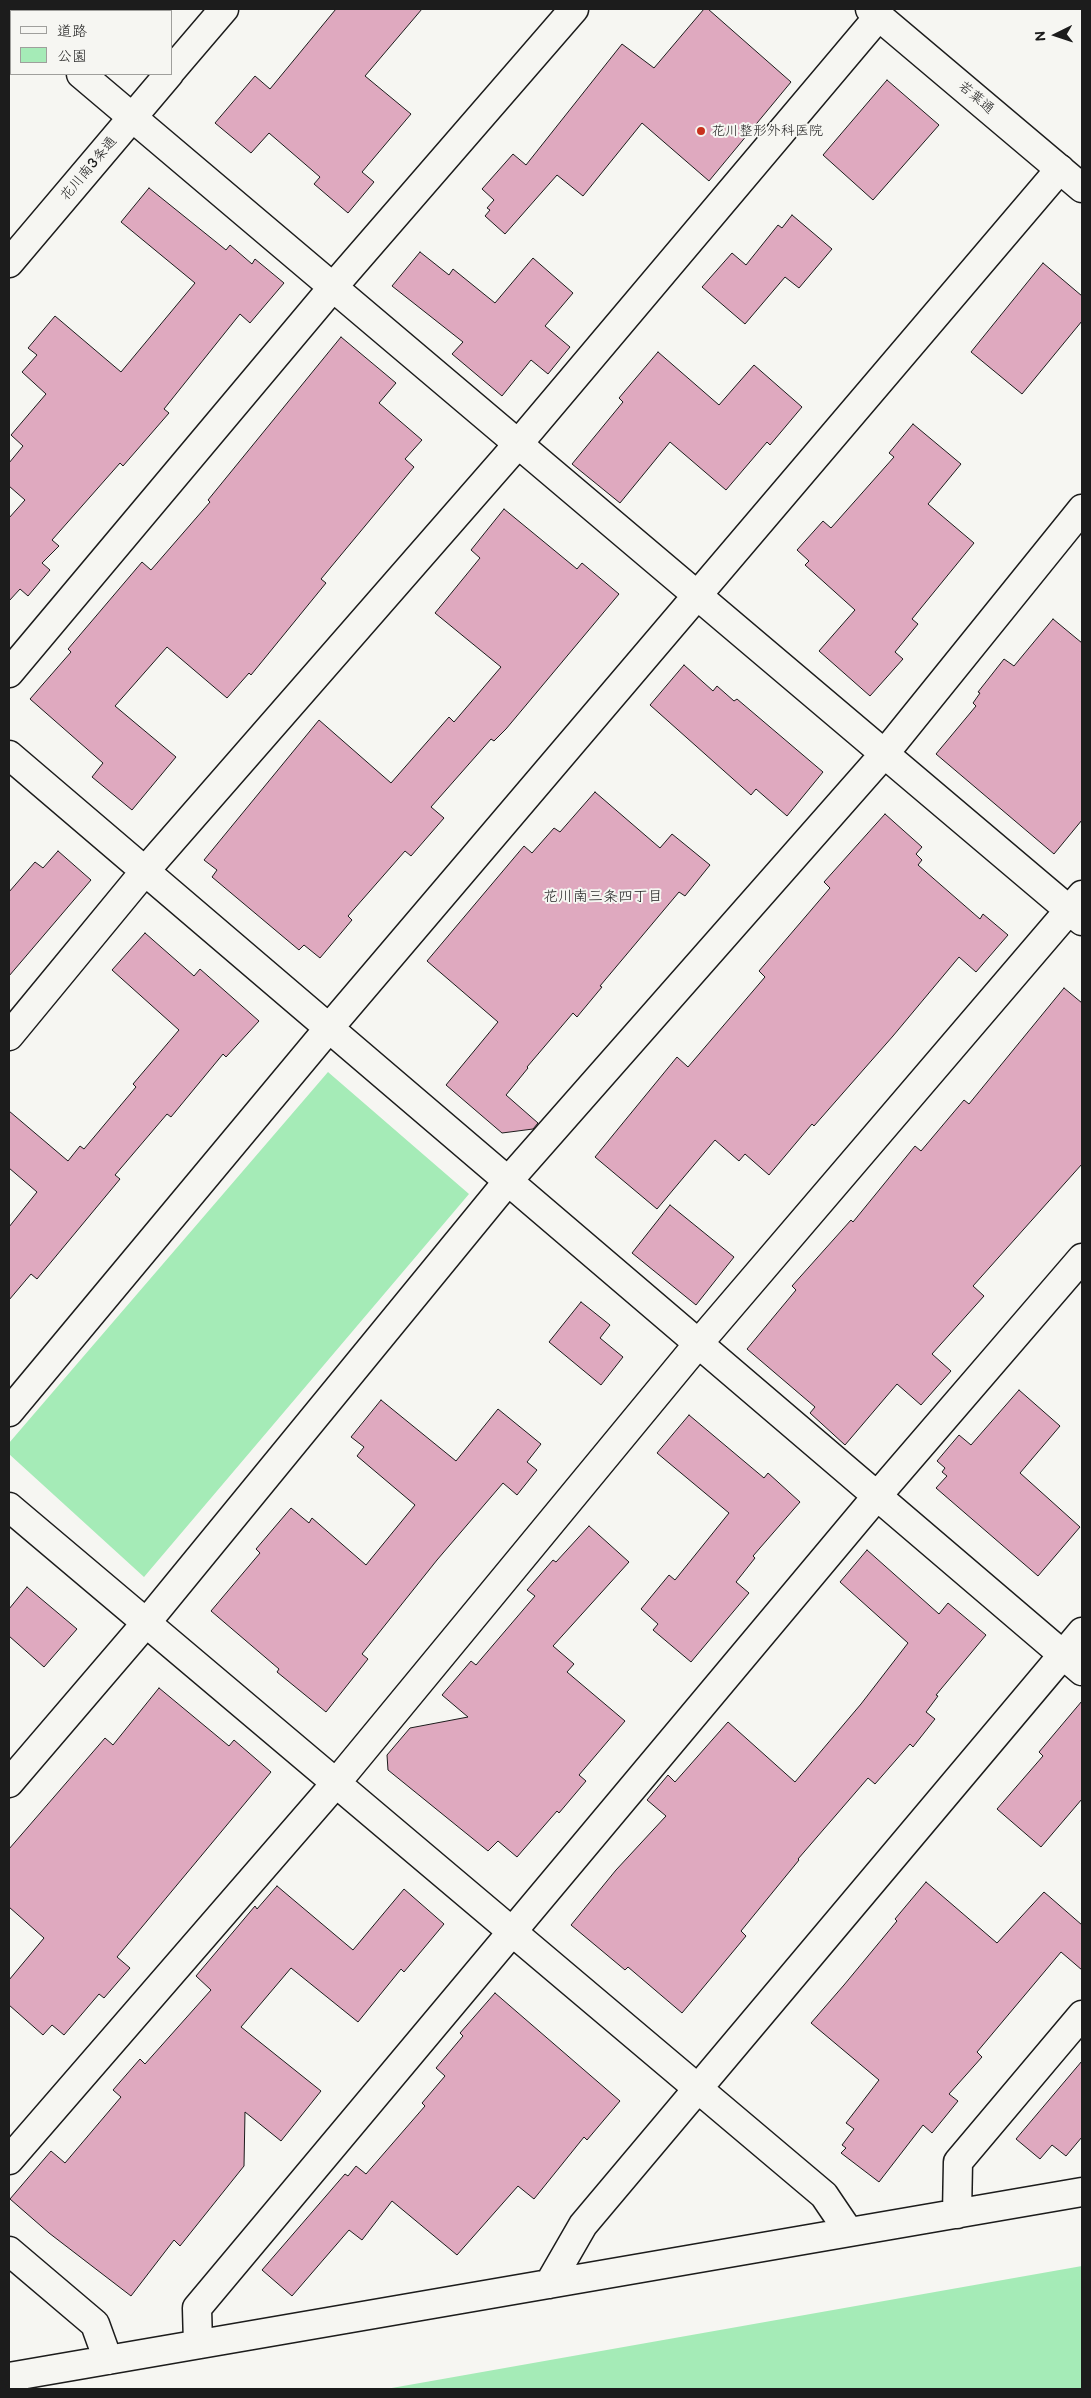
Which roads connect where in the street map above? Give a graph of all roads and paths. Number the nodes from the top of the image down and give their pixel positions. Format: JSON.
{"nodes":[{"id":1,"x":224,"y":9,"type":"edge"},
{"id":2,"x":574,"y":9,"type":"edge"},
{"id":3,"x":874,"y":12,"type":"edge"},
{"id":4,"x":172,"y":70,"type":"edge"},
{"id":5,"x":82,"y":75,"type":"edge"},
{"id":6,"x":167,"y":75,"type":"edge"},
{"id":7,"x":132,"y":117,"type":"junction"},
{"id":8,"x":1060,"y":169,"type":"junction"},
{"id":9,"x":1082,"y":188,"type":"edge"},
{"id":10,"x":9,"y":263,"type":"edge"},
{"id":11,"x":333,"y":288,"type":"junction"},
{"id":12,"x":518,"y":444,"type":"junction"},
{"id":13,"x":1082,"y":509,"type":"edge"},
{"id":14,"x":698,"y":596,"type":"junction"},
{"id":15,"x":9,"y":673,"type":"edge"},
{"id":16,"x":885,"y":753,"type":"junction"},
{"id":17,"x":9,"y":755,"type":"edge"},
{"id":18,"x":145,"y":871,"type":"junction"},
{"id":19,"x":1078,"y":909,"type":"edge"},
{"id":20,"x":329,"y":1028,"type":"junction"},
{"id":21,"x":9,"y":1036,"type":"edge"},
{"id":22,"x":508,"y":1181,"type":"junction"},
{"id":23,"x":1082,"y":1258,"type":"edge"},
{"id":24,"x":698,"y":1344,"type":"junction"},
{"id":25,"x":9,"y":1412,"type":"edge"},
{"id":26,"x":877,"y":1496,"type":"junction"},
{"id":27,"x":9,"y":1507,"type":"edge"},
{"id":28,"x":146,"y":1623,"type":"junction"},
{"id":29,"x":1082,"y":1632,"type":"edge"},
{"id":30,"x":1073,"y":1663,"type":"edge"},
{"id":31,"x":9,"y":1783,"type":"edge"},
{"id":32,"x":336,"y":1783,"type":"junction"},
{"id":33,"x":511,"y":1931,"type":"junction"},
{"id":34,"x":1082,"y":2015,"type":"edge"},
{"id":35,"x":699,"y":2090,"type":"junction"},
{"id":36,"x":9,"y":2160,"type":"edge"},
{"id":37,"x":1082,"y":2192,"type":"edge"},
{"id":38,"x":957,"y":2214,"type":"junction"},
{"id":39,"x":849,"y":2232,"type":"junction"},
{"id":40,"x":9,"y":2250,"type":"edge"},
{"id":41,"x":549,"y":2284,"type":"junction"},
{"id":42,"x":198,"y":2344,"type":"junction"},
{"id":43,"x":108,"y":2360,"type":"junction"},
{"id":44,"x":9,"y":2377,"type":"edge"}],
"edges":[{"from":1,"to":4,"type":"street","name":"花川南3条通"},
{"from":2,"to":11,"type":"street"},
{"from":3,"to":8,"type":"street","name":"若葉通"},
{"from":3,"to":12,"type":"street"},
{"from":5,"to":7,"type":"street"},
{"from":6,"to":7,"type":"street","name":"花川南3条通"},
{"from":7,"to":10,"type":"street","name":"花川南3条通"},
{"from":7,"to":11,"type":"street"},
{"from":8,"to":9,"type":"street","name":"若葉通"},
{"from":8,"to":14,"type":"street"},
{"from":11,"to":12,"type":"street"},
{"from":11,"to":15,"type":"street"},
{"from":12,"to":14,"type":"street"},
{"from":12,"to":18,"type":"street"},
{"from":13,"to":16,"type":"street"},
{"from":14,"to":16,"type":"street"},
{"from":14,"to":20,"type":"street"},
{"from":16,"to":19,"type":"street"},
{"from":16,"to":22,"type":"street"},
{"from":17,"to":18,"type":"street"},
{"from":18,"to":20,"type":"street"},
{"from":18,"to":21,"type":"street"},
{"from":19,"to":24,"type":"street"},
{"from":20,"to":22,"type":"street"},
{"from":20,"to":25,"type":"street"},
{"from":22,"to":24,"type":"street"},
{"from":22,"to":28,"type":"street"},
{"from":23,"to":26,"type":"street"},
{"from":24,"to":26,"type":"street"},
{"from":24,"to":32,"type":"street"},
{"from":26,"to":30,"type":"street"},
{"from":26,"to":33,"type":"street"},
{"from":27,"to":28,"type":"street"},
{"from":28,"to":31,"type":"street"},
{"from":28,"to":32,"type":"street"},
{"from":29,"to":30,"type":"street"},
{"from":30,"to":35,"type":"street"},
{"from":32,"to":33,"type":"street"},
{"from":32,"to":36,"type":"street"},
{"from":33,"to":35,"type":"street"},
{"from":33,"to":42,"type":"street"},
{"from":34,"to":38,"type":"street"},
{"from":35,"to":39,"type":"street"},
{"from":35,"to":41,"type":"street"},
{"from":37,"to":38,"type":"street"},
{"from":38,"to":39,"type":"street"},
{"from":39,"to":41,"type":"street"},
{"from":40,"to":43,"type":"street"},
{"from":41,"to":42,"type":"street"},
{"from":42,"to":43,"type":"street"},
{"from":43,"to":44,"type":"street"}]}
